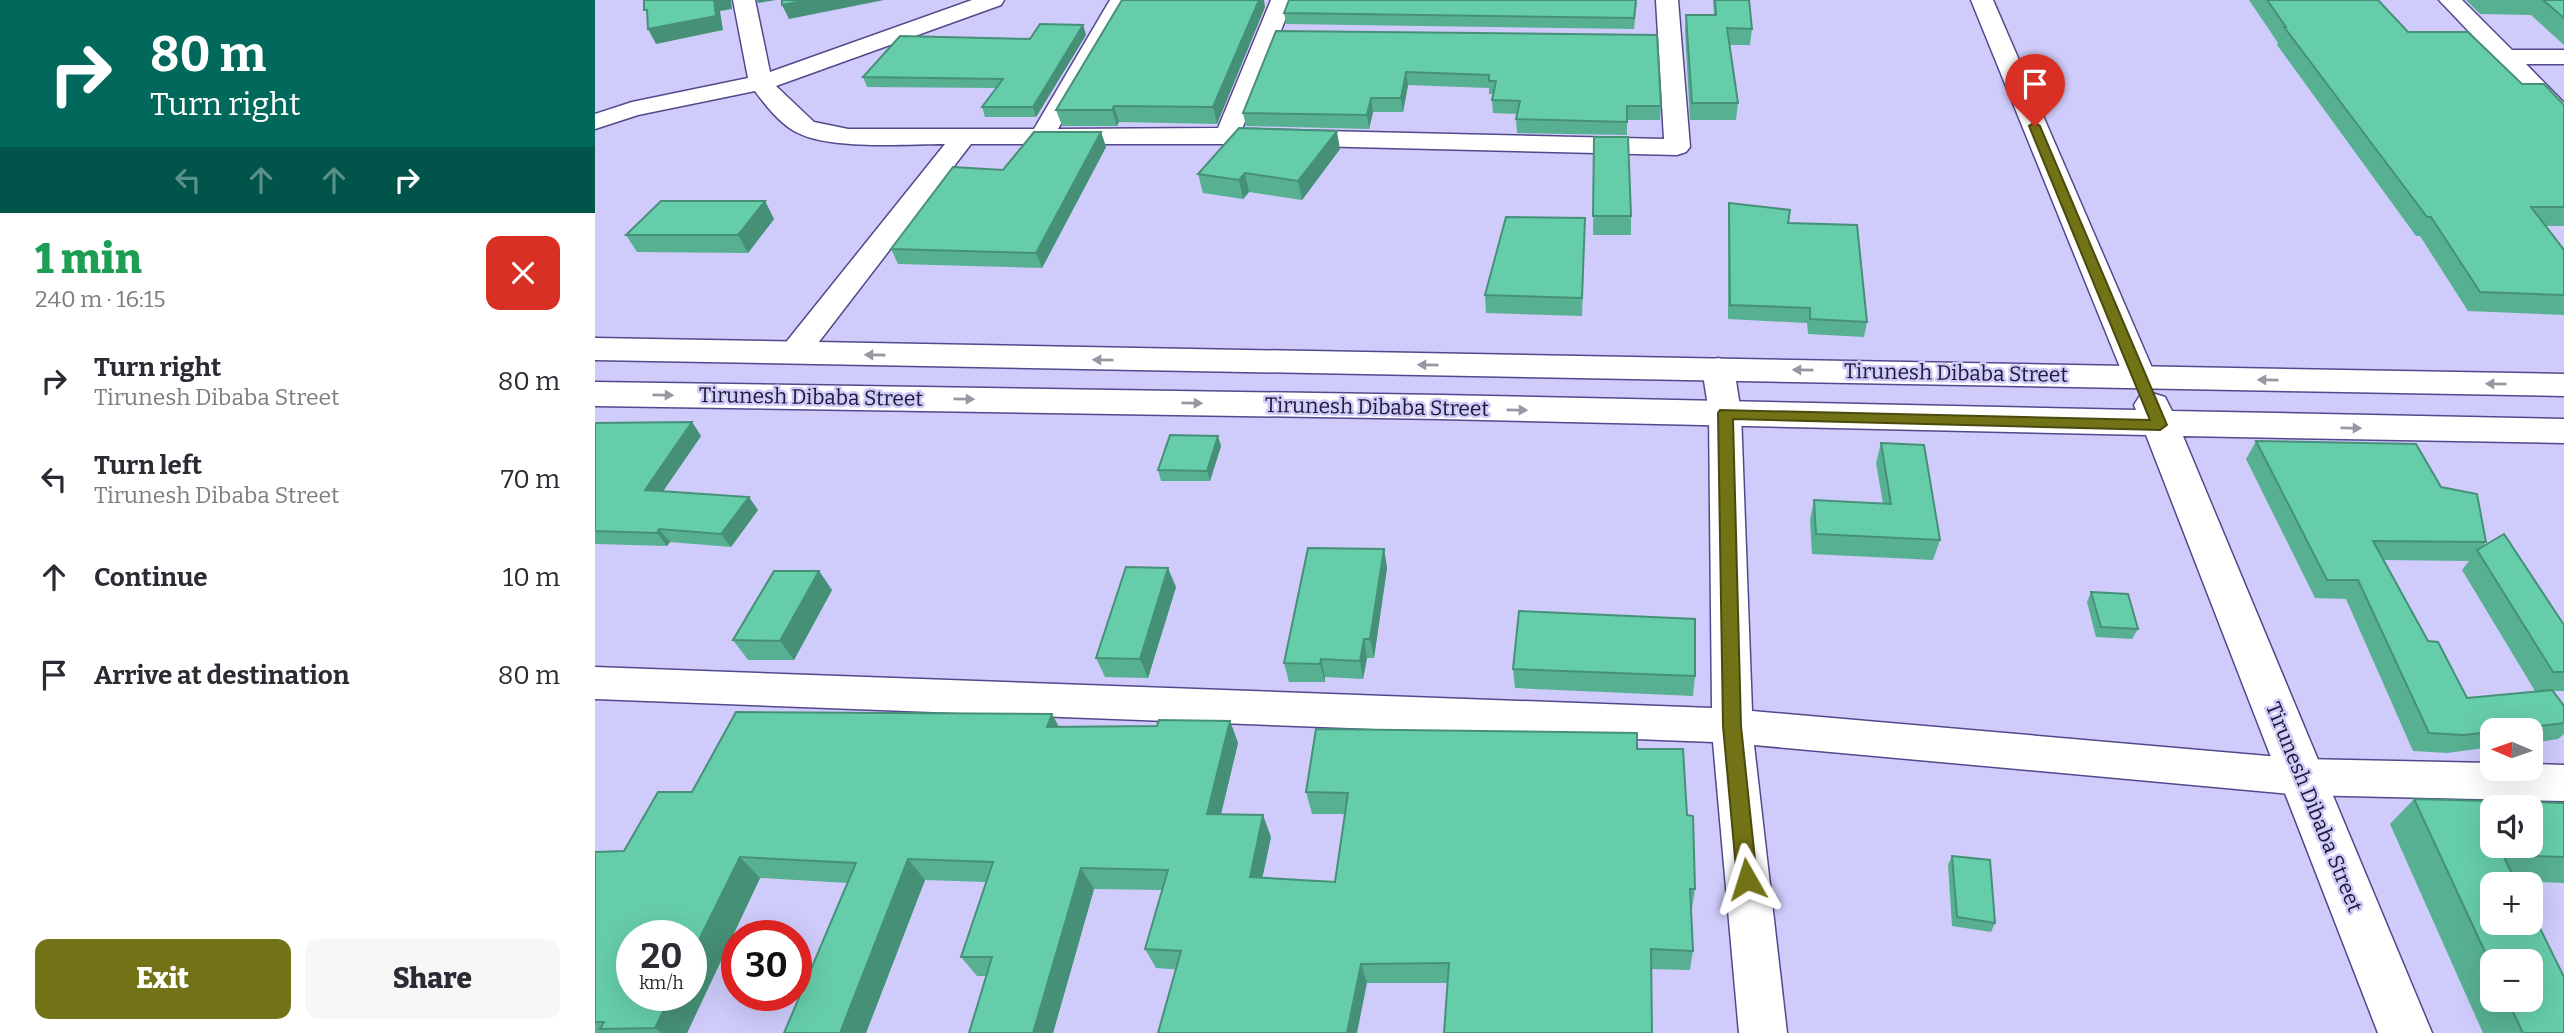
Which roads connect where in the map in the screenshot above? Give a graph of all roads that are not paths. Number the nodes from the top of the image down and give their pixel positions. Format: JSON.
{"nodes":[{"id":1,"x":744,"y":0,"type":"edge"},
{"id":2,"x":1121,"y":0,"type":"edge"},
{"id":3,"x":1282,"y":0,"type":"edge"},
{"id":4,"x":1667,"y":0,"type":"edge"},
{"id":5,"x":1982,"y":0,"type":"edge"},
{"id":6,"x":2450,"y":0,"type":"edge"},
{"id":7,"x":987,"y":1,"type":"edge"},
{"id":8,"x":1268,"y":34,"type":"junction"},
{"id":9,"x":1296,"y":35,"type":"edge"},
{"id":10,"x":1644,"y":39,"type":"edge"},
{"id":11,"x":1672,"y":39,"type":"junction"},
{"id":12,"x":2505,"y":57,"type":"junction"},
{"id":13,"x":2564,"y":58,"type":"edge"},
{"id":14,"x":761,"y":83,"type":"junction"},
{"id":15,"x":595,"y":97,"type":"edge"},
{"id":16,"x":632,"y":109,"type":"junction"},
{"id":17,"x":2564,"y":117,"type":"edge"},
{"id":18,"x":595,"y":122,"type":"edge"},
{"id":19,"x":1227,"y":136,"type":"junction"},
{"id":20,"x":964,"y":137,"type":"junction"},
{"id":21,"x":1041,"y":137,"type":"junction"},
{"id":22,"x":595,"y":349,"type":"edge"},
{"id":23,"x":794,"y":353,"type":"junction"},
{"id":24,"x":1718,"y":368,"type":"junction"},
{"id":25,"x":2140,"y":377,"type":"junction"},
{"id":26,"x":2564,"y":385,"type":"edge"},
{"id":27,"x":595,"y":394,"type":"edge"},
{"id":28,"x":1725,"y":413,"type":"junction"},
{"id":29,"x":2160,"y":425,"type":"junction"},
{"id":30,"x":2564,"y":432,"type":"edge"},
{"id":31,"x":595,"y":684,"type":"edge"},
{"id":32,"x":1732,"y":726,"type":"junction"},
{"id":33,"x":2302,"y":777,"type":"junction"},
{"id":34,"x":2564,"y":783,"type":"edge"},
{"id":35,"x":1763,"y":1033,"type":"edge"},
{"id":36,"x":2405,"y":1033,"type":"edge"}],
"edges":[{"from":1,"to":14,"type":"street"},
{"from":2,"to":21,"type":"street"},
{"from":3,"to":8,"type":"street"},
{"from":4,"to":11,"type":"street"},
{"from":5,"to":25,"type":"street"},
{"from":6,"to":12,"type":"street"},
{"from":7,"to":14,"type":"street"},
{"from":8,"to":9,"type":"street"},
{"from":8,"to":19,"type":"street"},
{"from":10,"to":11,"type":"street"},
{"from":11,"to":19,"type":"street"},
{"from":12,"to":13,"type":"street"},
{"from":12,"to":17,"type":"street"},
{"from":14,"to":16,"type":"street"},
{"from":14,"to":20,"type":"street"},
{"from":15,"to":16,"type":"street"},
{"from":16,"to":18,"type":"street"},
{"from":19,"to":21,"type":"street"},
{"from":20,"to":21,"type":"street"},
{"from":20,"to":23,"type":"street"},
{"from":22,"to":23,"type":"main road","name":"Tirunesh Dibaba Street"},
{"from":24,"to":23,"type":"main road","name":"Tirunesh Dibaba Street","one_way":true},
{"from":25,"to":24,"type":"main road","name":"Tirunesh Dibaba Street","one_way":true},
{"from":24,"to":28,"type":"street"},
{"from":26,"to":25,"type":"main road","name":"Tirunesh Dibaba Street","one_way":true},
{"from":25,"to":29,"type":"main road","name":"Tirunesh Dibaba Street"},
{"from":27,"to":28,"type":"main road","name":"Tirunesh Dibaba Street","one_way":true},
{"from":28,"to":29,"type":"main road","name":"Tirunesh Dibaba Street"},
{"from":28,"to":32,"type":"street"},
{"from":29,"to":30,"type":"main road","name":"Tirunesh Dibaba Street","one_way":true},
{"from":29,"to":33,"type":"main road","name":"Tirunesh Dibaba Street"},
{"from":31,"to":32,"type":"street"},
{"from":32,"to":33,"type":"street"},
{"from":32,"to":35,"type":"street"},
{"from":33,"to":34,"type":"street"},
{"from":33,"to":36,"type":"main road","name":"Tirunesh Dibaba Street"}]}
